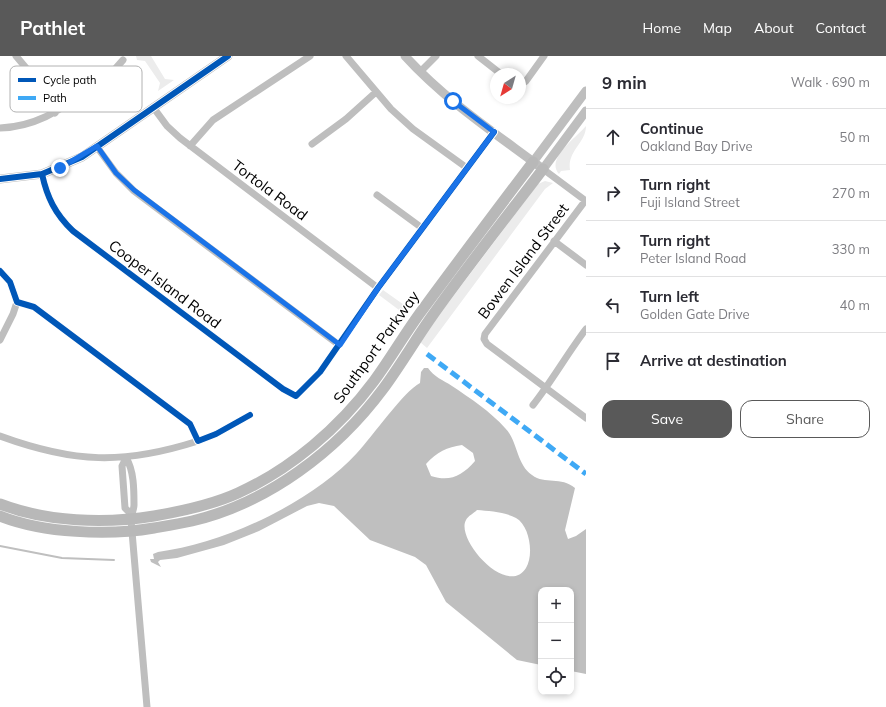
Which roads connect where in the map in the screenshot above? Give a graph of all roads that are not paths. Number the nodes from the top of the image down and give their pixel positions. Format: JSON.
{"nodes":[{"id":1,"x":16,"y":56,"type":"edge"},
{"id":2,"x":228,"y":56,"type":"edge"},
{"id":3,"x":310,"y":56,"type":"edge"},
{"id":4,"x":346,"y":56,"type":"edge"},
{"id":5,"x":405,"y":56,"type":"edge"},
{"id":6,"x":436,"y":56,"type":"edge"},
{"id":7,"x":478,"y":56,"type":"edge"},
{"id":8,"x":544,"y":56,"type":"edge"},
{"id":9,"x":123,"y":60,"type":"dead end"},
{"id":10,"x":24,"y":66,"type":"edge"},
{"id":11,"x":118,"y":66,"type":"edge"},
{"id":12,"x":493,"y":68,"type":"edge"},
{"id":13,"x":420,"y":72,"type":"junction"},
{"id":14,"x":526,"y":81,"type":"edge"},
{"id":15,"x":376,"y":92,"type":"junction"},
{"id":16,"x":586,"y":92,"type":"edge"},
{"id":17,"x":153,"y":107,"type":"junction"},
{"id":18,"x":586,"y":111,"type":"edge"},
{"id":19,"x":55,"y":113,"type":"edge"},
{"id":20,"x":0,"y":128,"type":"edge"},
{"id":21,"x":494,"y":132,"type":"junction"},
{"id":22,"x":312,"y":144,"type":"dead end"},
{"id":23,"x":97,"y":146,"type":"junction"},
{"id":24,"x":190,"y":146,"type":"junction"},
{"id":25,"x":533,"y":162,"type":"junction"},
{"id":26,"x":467,"y":168,"type":"junction"},
{"id":27,"x":543,"y":169,"type":"junction"},
{"id":28,"x":42,"y":174,"type":"junction"},
{"id":29,"x":0,"y":179,"type":"edge"},
{"id":30,"x":378,"y":195,"type":"dead end"},
{"id":31,"x":586,"y":201,"type":"edge"},
{"id":32,"x":422,"y":228,"type":"junction"},
{"id":33,"x":554,"y":241,"type":"junction"},
{"id":34,"x":586,"y":264,"type":"edge"},
{"id":35,"x":0,"y":271,"type":"edge"},
{"id":36,"x":378,"y":288,"type":"junction"},
{"id":37,"x":17,"y":302,"type":"junction"},
{"id":38,"x":586,"y":329,"type":"edge"},
{"id":39,"x":0,"y":340,"type":"edge"},
{"id":40,"x":340,"y":345,"type":"junction"},
{"id":41,"x":546,"y":388,"type":"junction"},
{"id":42,"x":534,"y":405,"type":"dead end"},
{"id":43,"x":250,"y":415,"type":"dead end"},
{"id":44,"x":586,"y":418,"type":"edge"},
{"id":45,"x":0,"y":436,"type":"edge"},
{"id":46,"x":198,"y":441,"type":"junction"},
{"id":47,"x":126,"y":458,"type":"junction"},
{"id":48,"x":0,"y":504,"type":"edge"},
{"id":49,"x":0,"y":516,"type":"edge"},
{"id":50,"x":131,"y":517,"type":"junction"},
{"id":51,"x":132,"y":531,"type":"junction"},
{"id":52,"x":147,"y":707,"type":"edge"}],
"edges":[{"from":1,"to":10,"type":"street"},
{"from":2,"to":17,"type":"street"},
{"from":3,"to":24,"type":"street"},
{"from":4,"to":15,"type":"street"},
{"from":5,"to":13,"type":"street"},
{"from":6,"to":13,"type":"street"},
{"from":7,"to":12,"type":"street"},
{"from":8,"to":14,"type":"street"},
{"from":9,"to":11,"type":"street"},
{"from":13,"to":21,"type":"street"},
{"from":15,"to":22,"type":"street"},
{"from":15,"to":26,"type":"street"},
{"from":16,"to":25,"type":"street","name":"Southport Parkway"},
{"from":17,"to":23,"type":"street"},
{"from":17,"to":24,"type":"street","name":"Tortola Road"},
{"from":18,"to":27,"type":"street","name":"Southport Parkway"},
{"from":19,"to":20,"type":"street"},
{"from":21,"to":25,"type":"street"},
{"from":21,"to":26,"type":"street"},
{"from":23,"to":28,"type":"street"},
{"from":23,"to":40,"type":"street"},
{"from":24,"to":36,"type":"street","name":"Tortola Road"},
{"from":25,"to":27,"type":"street"},
{"from":25,"to":50,"type":"main road","name":"Southport Parkway"},
{"from":26,"to":32,"type":"street"},
{"from":27,"to":31,"type":"street"},
{"from":27,"to":51,"type":"main road","name":"Southport Parkway"},
{"from":28,"to":29,"type":"street"},
{"from":28,"to":40,"type":"street","name":"Cooper Island Road"},
{"from":30,"to":32,"type":"street"},
{"from":31,"to":33,"type":"street","name":"Bowen Island Street"},
{"from":32,"to":36,"type":"street"},
{"from":33,"to":34,"type":"street"},
{"from":33,"to":41,"type":"street","name":"Bowen Island Street"},
{"from":35,"to":37,"type":"street"},
{"from":36,"to":40,"type":"street"},
{"from":37,"to":39,"type":"street"},
{"from":37,"to":46,"type":"street"},
{"from":38,"to":41,"type":"street"},
{"from":41,"to":42,"type":"street"},
{"from":41,"to":44,"type":"street"},
{"from":43,"to":46,"type":"street"},
{"from":45,"to":47,"type":"street"},
{"from":46,"to":47,"type":"street"},
{"from":47,"to":50,"type":"street"},
{"from":48,"to":50,"type":"main road","name":"Southport Parkway"},
{"from":49,"to":51,"type":"main road","name":"Southport Parkway"},
{"from":50,"to":51,"type":"street"},
{"from":51,"to":52,"type":"street"}]}
